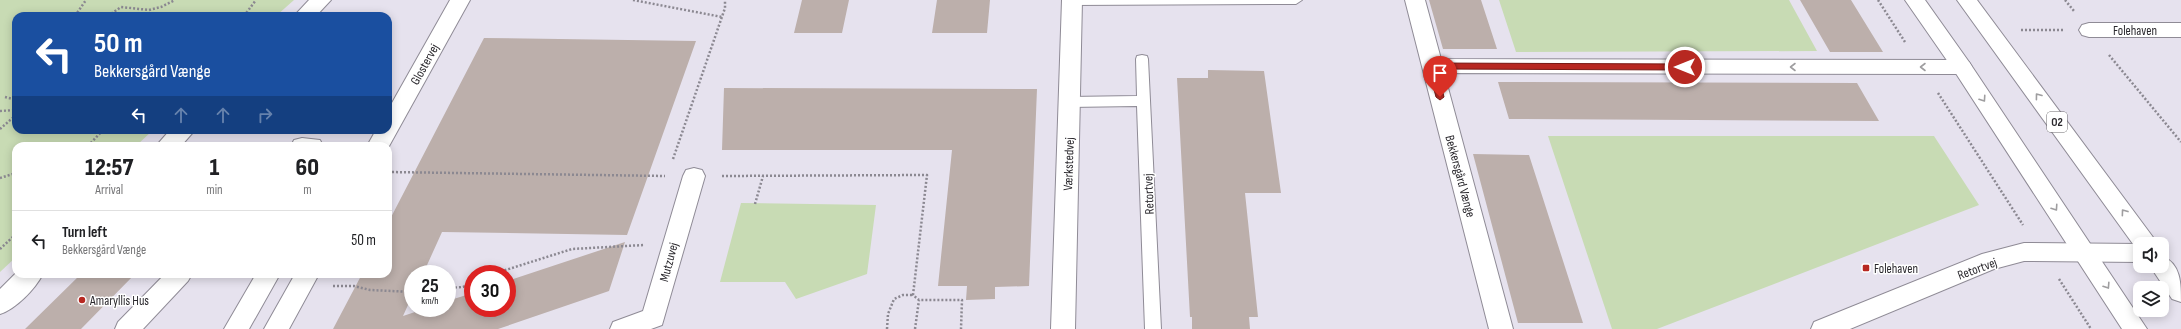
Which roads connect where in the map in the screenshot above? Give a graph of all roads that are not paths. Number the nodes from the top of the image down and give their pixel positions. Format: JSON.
{"nodes":[{"id":1,"x":321,"y":0,"type":"edge"},
{"id":2,"x":460,"y":0,"type":"edge"},
{"id":3,"x":1296,"y":0,"type":"edge"},
{"id":4,"x":1415,"y":0,"type":"edge"},
{"id":5,"x":1915,"y":0,"type":"edge"},
{"id":6,"x":1967,"y":0,"type":"edge"},
{"id":7,"x":1072,"y":1,"type":"edge"},
{"id":8,"x":308,"y":12,"type":"edge"},
{"id":9,"x":2089,"y":30,"type":"road end"},
{"id":10,"x":2181,"y":30,"type":"edge"},
{"id":11,"x":1142,"y":59,"type":"dead end"},
{"id":12,"x":1432,"y":66,"type":"junction"},
{"id":13,"x":1962,"y":67,"type":"junction"},
{"id":14,"x":1144,"y":101,"type":"junction"},
{"id":15,"x":1069,"y":102,"type":"junction"},
{"id":16,"x":392,"y":122,"type":"edge"},
{"id":17,"x":180,"y":134,"type":"edge"},
{"id":18,"x":171,"y":142,"type":"edge"},
{"id":19,"x":694,"y":176,"type":"road end"},
{"id":20,"x":2141,"y":237,"type":"edge"},
{"id":21,"x":2086,"y":253,"type":"junction"},
{"id":22,"x":2133,"y":253,"type":"edge"},
{"id":23,"x":2167,"y":273,"type":"edge"},
{"id":24,"x":27,"y":278,"type":"edge"},
{"id":25,"x":176,"y":278,"type":"edge"},
{"id":26,"x":266,"y":278,"type":"edge"},
{"id":27,"x":304,"y":280,"type":"edge"},
{"id":28,"x":2181,"y":292,"type":"edge"},
{"id":29,"x":0,"y":304,"type":"edge"},
{"id":30,"x":127,"y":329,"type":"edge"},
{"id":31,"x":236,"y":329,"type":"edge"},
{"id":32,"x":276,"y":329,"type":"edge"},
{"id":33,"x":622,"y":329,"type":"edge"},
{"id":34,"x":1063,"y":329,"type":"edge"},
{"id":35,"x":1153,"y":329,"type":"edge"},
{"id":36,"x":1501,"y":329,"type":"edge"},
{"id":37,"x":1823,"y":329,"type":"edge"},
{"id":38,"x":2135,"y":329,"type":"edge"}],
"edges":[{"from":1,"to":8,"type":"street"},
{"from":2,"to":16,"type":"street","name":"Glostervej"},
{"from":3,"to":7,"type":"lane"},
{"from":4,"to":12,"type":"street","name":"Bekkersgård Vænge"},
{"from":5,"to":13,"type":"street"},
{"from":20,"to":6,"type":"street","number":"O2","one_way":true},
{"from":7,"to":15,"type":"street","name":"Værkstedvej"},
{"from":9,"to":10,"type":"street","name":"Folehaven"},
{"from":11,"to":14,"type":"lane","name":"Retortvej"},
{"from":13,"to":12,"type":"street","one_way":true},
{"from":12,"to":36,"type":"street","name":"Bekkersgård Vænge"},
{"from":13,"to":21,"type":"street","one_way":true},
{"from":14,"to":15,"type":"lane"},
{"from":14,"to":35,"type":"lane","name":"Retortvej"},
{"from":15,"to":34,"type":"street","name":"Værkstedvej"},
{"from":17,"to":18,"type":"street"},
{"from":19,"to":33,"type":"street","name":"Mutzuvej"},
{"from":21,"to":22,"type":"street","name":"Retortvej"},
{"from":21,"to":37,"type":"street","name":"Retortvej"},
{"from":21,"to":38,"type":"street","one_way":true},
{"from":23,"to":28,"type":"street"},
{"from":24,"to":29,"type":"street"},
{"from":25,"to":30,"type":"street"},
{"from":26,"to":31,"type":"street"},
{"from":27,"to":32,"type":"street"}]}
